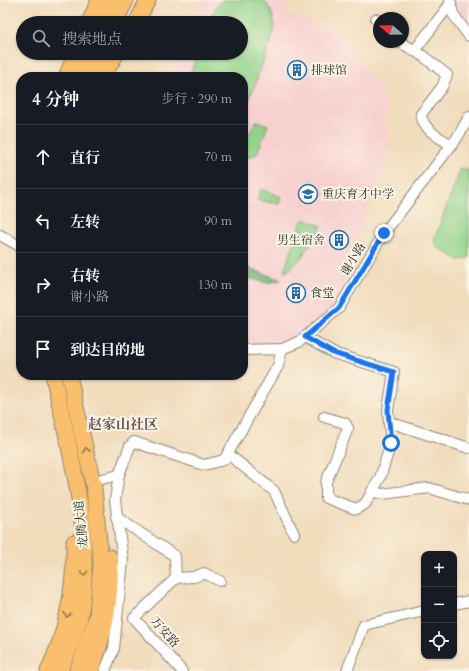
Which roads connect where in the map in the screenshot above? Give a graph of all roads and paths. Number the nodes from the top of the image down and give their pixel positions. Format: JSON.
{"nodes":[{"id":1,"x":111,"y":0,"type":"edge"},
{"id":2,"x":148,"y":0,"type":"edge"},
{"id":3,"x":450,"y":1,"type":"edge"},
{"id":4,"x":131,"y":2,"type":"edge"},
{"id":5,"x":95,"y":11,"type":"edge"},
{"id":6,"x":120,"y":16,"type":"edge"},
{"id":7,"x":126,"y":16,"type":"edge"},
{"id":8,"x":140,"y":16,"type":"edge"},
{"id":9,"x":469,"y":36,"type":"edge"},
{"id":10,"x":409,"y":48,"type":"edge"},
{"id":11,"x":414,"y":51,"type":"junction"},
{"id":12,"x":69,"y":60,"type":"edge"},
{"id":13,"x":73,"y":60,"type":"edge"},
{"id":14,"x":85,"y":60,"type":"edge"},
{"id":15,"x":98,"y":60,"type":"edge"},
{"id":16,"x":107,"y":60,"type":"edge"},
{"id":17,"x":112,"y":60,"type":"edge"},
{"id":18,"x":66,"y":72,"type":"edge"},
{"id":19,"x":67,"y":72,"type":"edge"},
{"id":20,"x":79,"y":72,"type":"edge"},
{"id":21,"x":92,"y":72,"type":"edge"},
{"id":22,"x":102,"y":72,"type":"edge"},
{"id":23,"x":104,"y":72,"type":"edge"},
{"id":24,"x":469,"y":117,"type":"edge"},
{"id":25,"x":451,"y":145,"type":"junction"},
{"id":26,"x":4,"y":237,"type":"edge"},
{"id":27,"x":16,"y":244,"type":"edge"},
{"id":28,"x":305,"y":337,"type":"junction"},
{"id":29,"x":282,"y":349,"type":"junction"},
{"id":30,"x":248,"y":350,"type":"edge"},
{"id":31,"x":54,"y":380,"type":"edge"},
{"id":32,"x":70,"y":380,"type":"edge"},
{"id":33,"x":324,"y":417,"type":"dead end"},
{"id":34,"x":389,"y":422,"type":"junction"},
{"id":35,"x":469,"y":448,"type":"edge"},
{"id":36,"x":228,"y":454,"type":"junction"},
{"id":37,"x":73,"y":465,"type":"junction"},
{"id":38,"x":119,"y":475,"type":"junction"},
{"id":39,"x":94,"y":484,"type":"junction"},
{"id":40,"x":372,"y":491,"type":"junction"},
{"id":41,"x":469,"y":500,"type":"edge"},
{"id":42,"x":116,"y":517,"type":"junction"},
{"id":43,"x":294,"y":534,"type":"dead end"},
{"id":44,"x":176,"y":578,"type":"junction"},
{"id":45,"x":220,"y":581,"type":"dead end"},
{"id":46,"x":469,"y":601,"type":"edge"},
{"id":47,"x":457,"y":603,"type":"edge"},
{"id":48,"x":421,"y":612,"type":"edge"},
{"id":49,"x":48,"y":671,"type":"edge"},
{"id":50,"x":60,"y":671,"type":"edge"},
{"id":51,"x":77,"y":671,"type":"edge"},
{"id":52,"x":91,"y":671,"type":"edge"},
{"id":53,"x":105,"y":671,"type":"edge"},
{"id":54,"x":182,"y":671,"type":"edge"},
{"id":55,"x":347,"y":671,"type":"edge"}],
"edges":[{"from":1,"to":5,"type":"highway"},
{"from":2,"to":8,"type":"highway"},
{"from":3,"to":9,"type":"street"},
{"from":3,"to":11,"type":"street"},
{"from":4,"to":6,"type":"highway"},
{"from":4,"to":7,"type":"highway"},
{"from":10,"to":11,"type":"street"},
{"from":11,"to":25,"type":"street"},
{"from":12,"to":18,"type":"highway"},
{"from":13,"to":19,"type":"highway"},
{"from":14,"to":20,"type":"highway"},
{"from":15,"to":21,"type":"highway"},
{"from":16,"to":22,"type":"highway"},
{"from":17,"to":23,"type":"highway"},
{"from":24,"to":25,"type":"street","name":"谢小路"},
{"from":25,"to":28,"type":"street","name":"谢小路"},
{"from":26,"to":27,"type":"street"},
{"from":28,"to":29,"type":"street","name":"谢小路"},
{"from":28,"to":34,"type":"street"},
{"from":29,"to":30,"type":"street","name":"谢小路"},
{"from":29,"to":36,"type":"street"},
{"from":31,"to":37,"type":"highway","name":"龙腾大道"},
{"from":39,"to":32,"type":"highway","name":"龙腾大道","one_way":true},
{"from":33,"to":40,"type":"street"},
{"from":34,"to":35,"type":"street"},
{"from":34,"to":40,"type":"street"},
{"from":36,"to":38,"type":"street"},
{"from":36,"to":43,"type":"street"},
{"from":37,"to":49,"type":"highway","one_way":true},
{"from":37,"to":50,"type":"highway","name":"龙腾大道","one_way":true},
{"from":38,"to":39,"type":"street"},
{"from":38,"to":42,"type":"street"},
{"from":39,"to":51,"type":"highway","name":"龙腾大道"},
{"from":39,"to":52,"type":"highway"},
{"from":40,"to":41,"type":"street"},
{"from":42,"to":44,"type":"street"},
{"from":42,"to":53,"type":"street"},
{"from":44,"to":45,"type":"street"},
{"from":44,"to":54,"type":"street","name":"万安路"},
{"from":46,"to":47,"type":"street"},
{"from":48,"to":55,"type":"street"}]}
